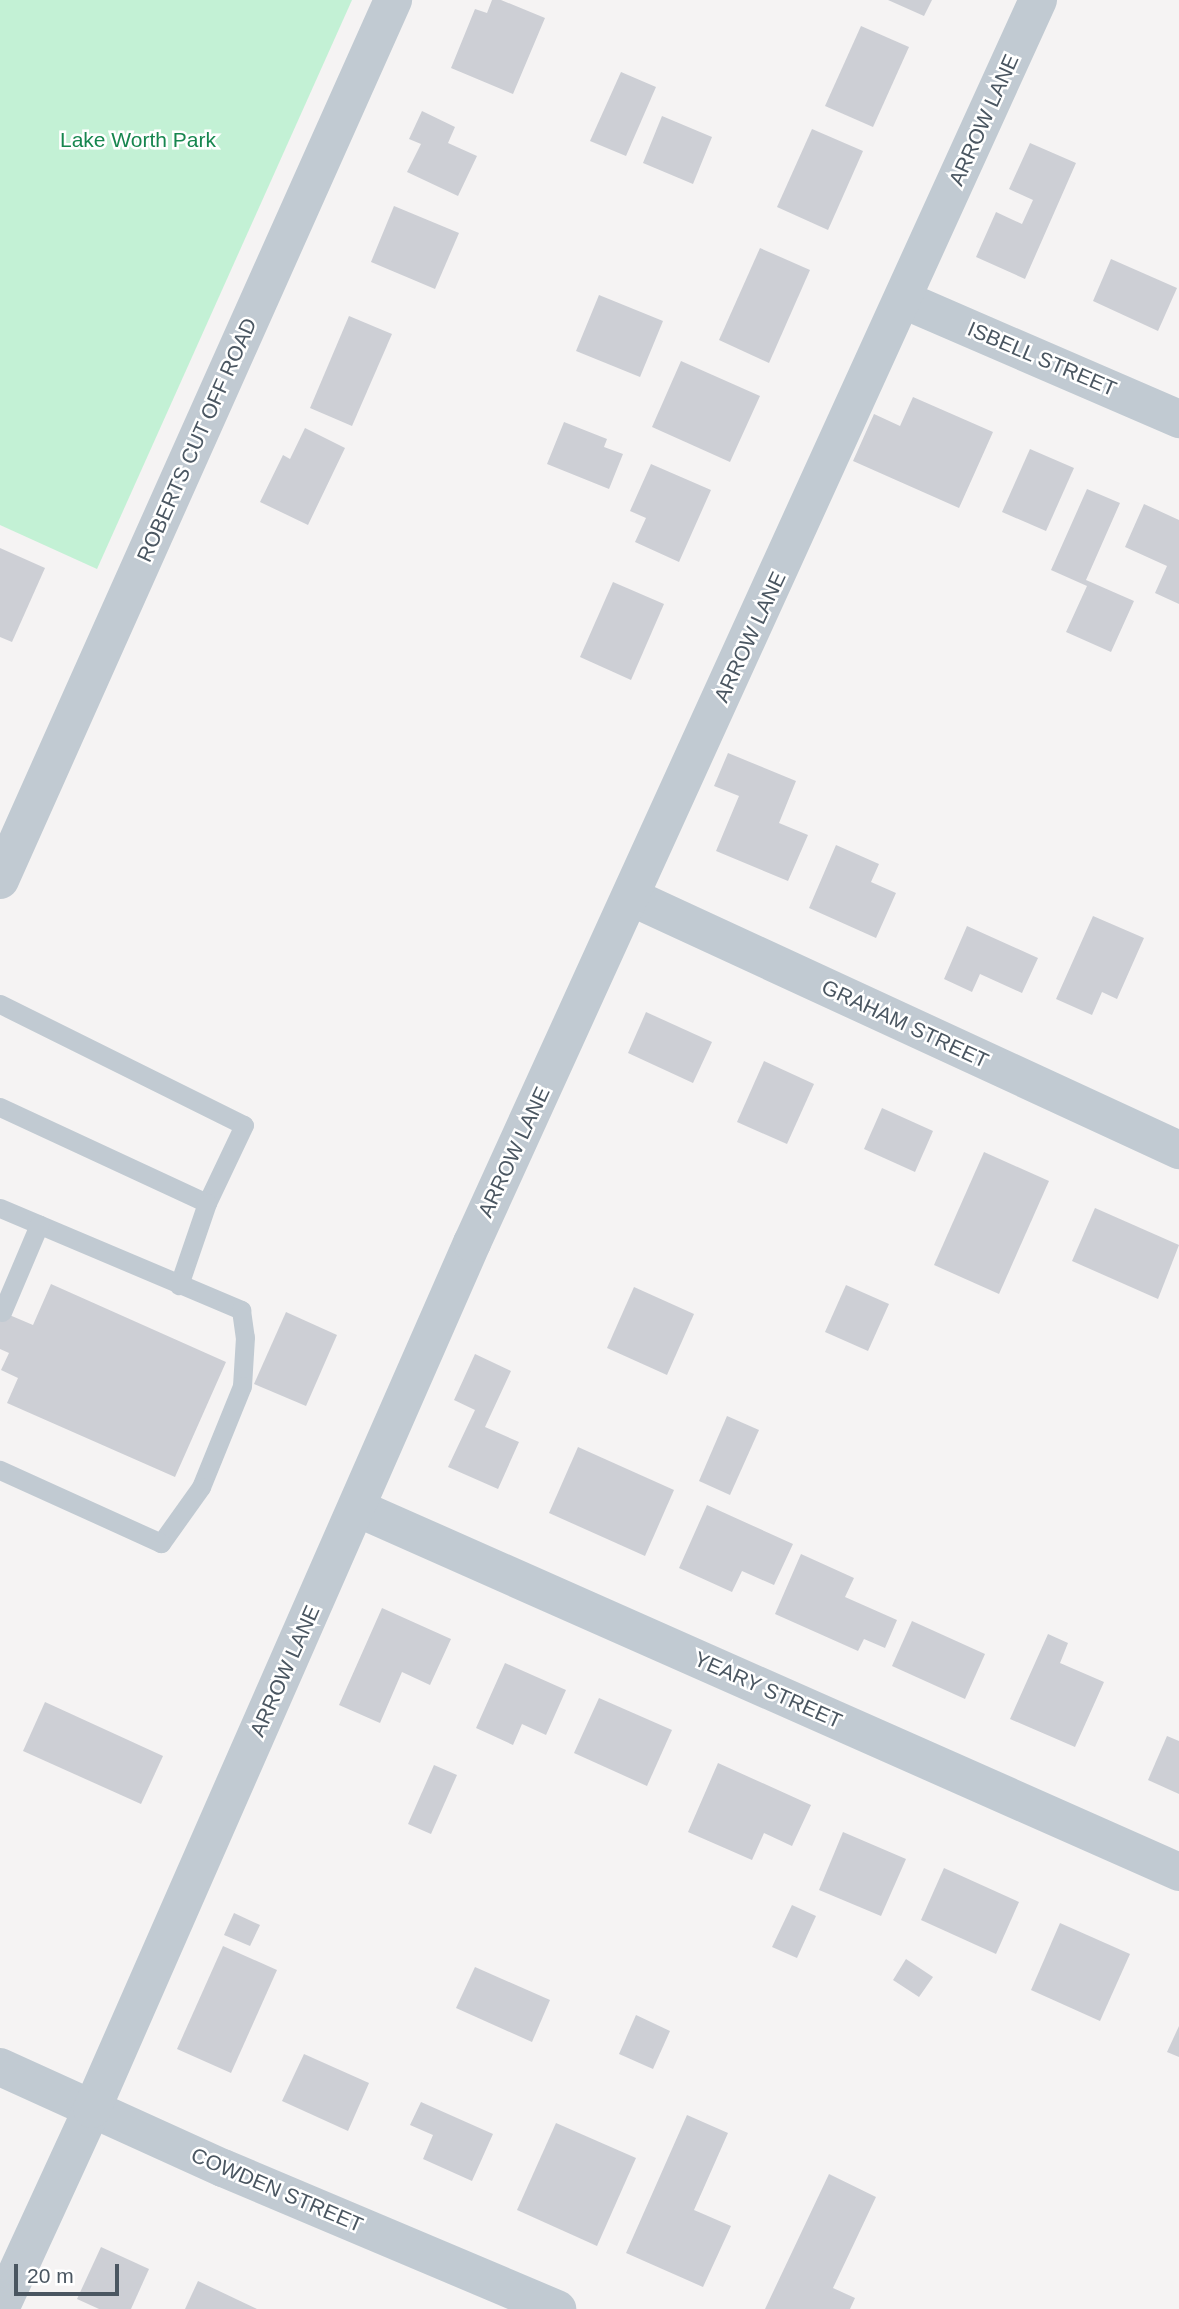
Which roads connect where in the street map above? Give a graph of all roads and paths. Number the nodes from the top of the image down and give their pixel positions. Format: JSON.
{"nodes":[{"id":1,"x":393,"y":0,"type":"edge"},
{"id":2,"x":1038,"y":0,"type":"edge"},
{"id":3,"x":904,"y":300,"type":"junction"},
{"id":4,"x":1179,"y":419,"type":"edge"},
{"id":5,"x":11,"y":825,"type":"edge"},
{"id":6,"x":0,"y":880,"type":"edge"},
{"id":7,"x":631,"y":897,"type":"junction"},
{"id":8,"x":0,"y":1004,"type":"edge"},
{"id":9,"x":0,"y":1107,"type":"edge"},
{"id":10,"x":1179,"y":1150,"type":"edge"},
{"id":11,"x":207,"y":1203,"type":"junction"},
{"id":12,"x":0,"y":1208,"type":"edge"},
{"id":13,"x":39,"y":1225,"type":"junction"},
{"id":14,"x":179,"y":1285,"type":"junction"},
{"id":15,"x":2,"y":1312,"type":"dead end"},
{"id":16,"x":0,"y":1470,"type":"edge"},
{"id":17,"x":357,"y":1508,"type":"junction"},
{"id":18,"x":1179,"y":1872,"type":"edge"},
{"id":19,"x":0,"y":2067,"type":"edge"},
{"id":20,"x":92,"y":2109,"type":"junction"},
{"id":21,"x":0,"y":2309,"type":"edge"},
{"id":22,"x":557,"y":2309,"type":"edge"}],
"edges":[{"from":1,"to":5,"type":"street","name":"ROBERTS CUT OFF ROAD"},
{"from":2,"to":3,"type":"street","name":"ARROW LANE"},
{"from":3,"to":4,"type":"street","name":"ISBELL STREET"},
{"from":3,"to":7,"type":"street","name":"ARROW LANE"},
{"from":5,"to":6,"type":"street","name":"ROBERTS CUT OFF ROAD"},
{"from":7,"to":10,"type":"street","name":"GRAHAM STREET"},
{"from":7,"to":17,"type":"street","name":"ARROW LANE"},
{"from":8,"to":11,"type":"lane"},
{"from":9,"to":11,"type":"lane"},
{"from":11,"to":14,"type":"lane"},
{"from":12,"to":13,"type":"lane"},
{"from":13,"to":14,"type":"lane"},
{"from":13,"to":15,"type":"lane"},
{"from":14,"to":16,"type":"lane"},
{"from":17,"to":18,"type":"street","name":"YEARY STREET"},
{"from":17,"to":20,"type":"street","name":"ARROW LANE"},
{"from":19,"to":20,"type":"street","name":"COWDEN STREET"},
{"from":20,"to":21,"type":"street","name":"ARROW LANE"},
{"from":20,"to":22,"type":"street","name":"COWDEN STREET"}]}
